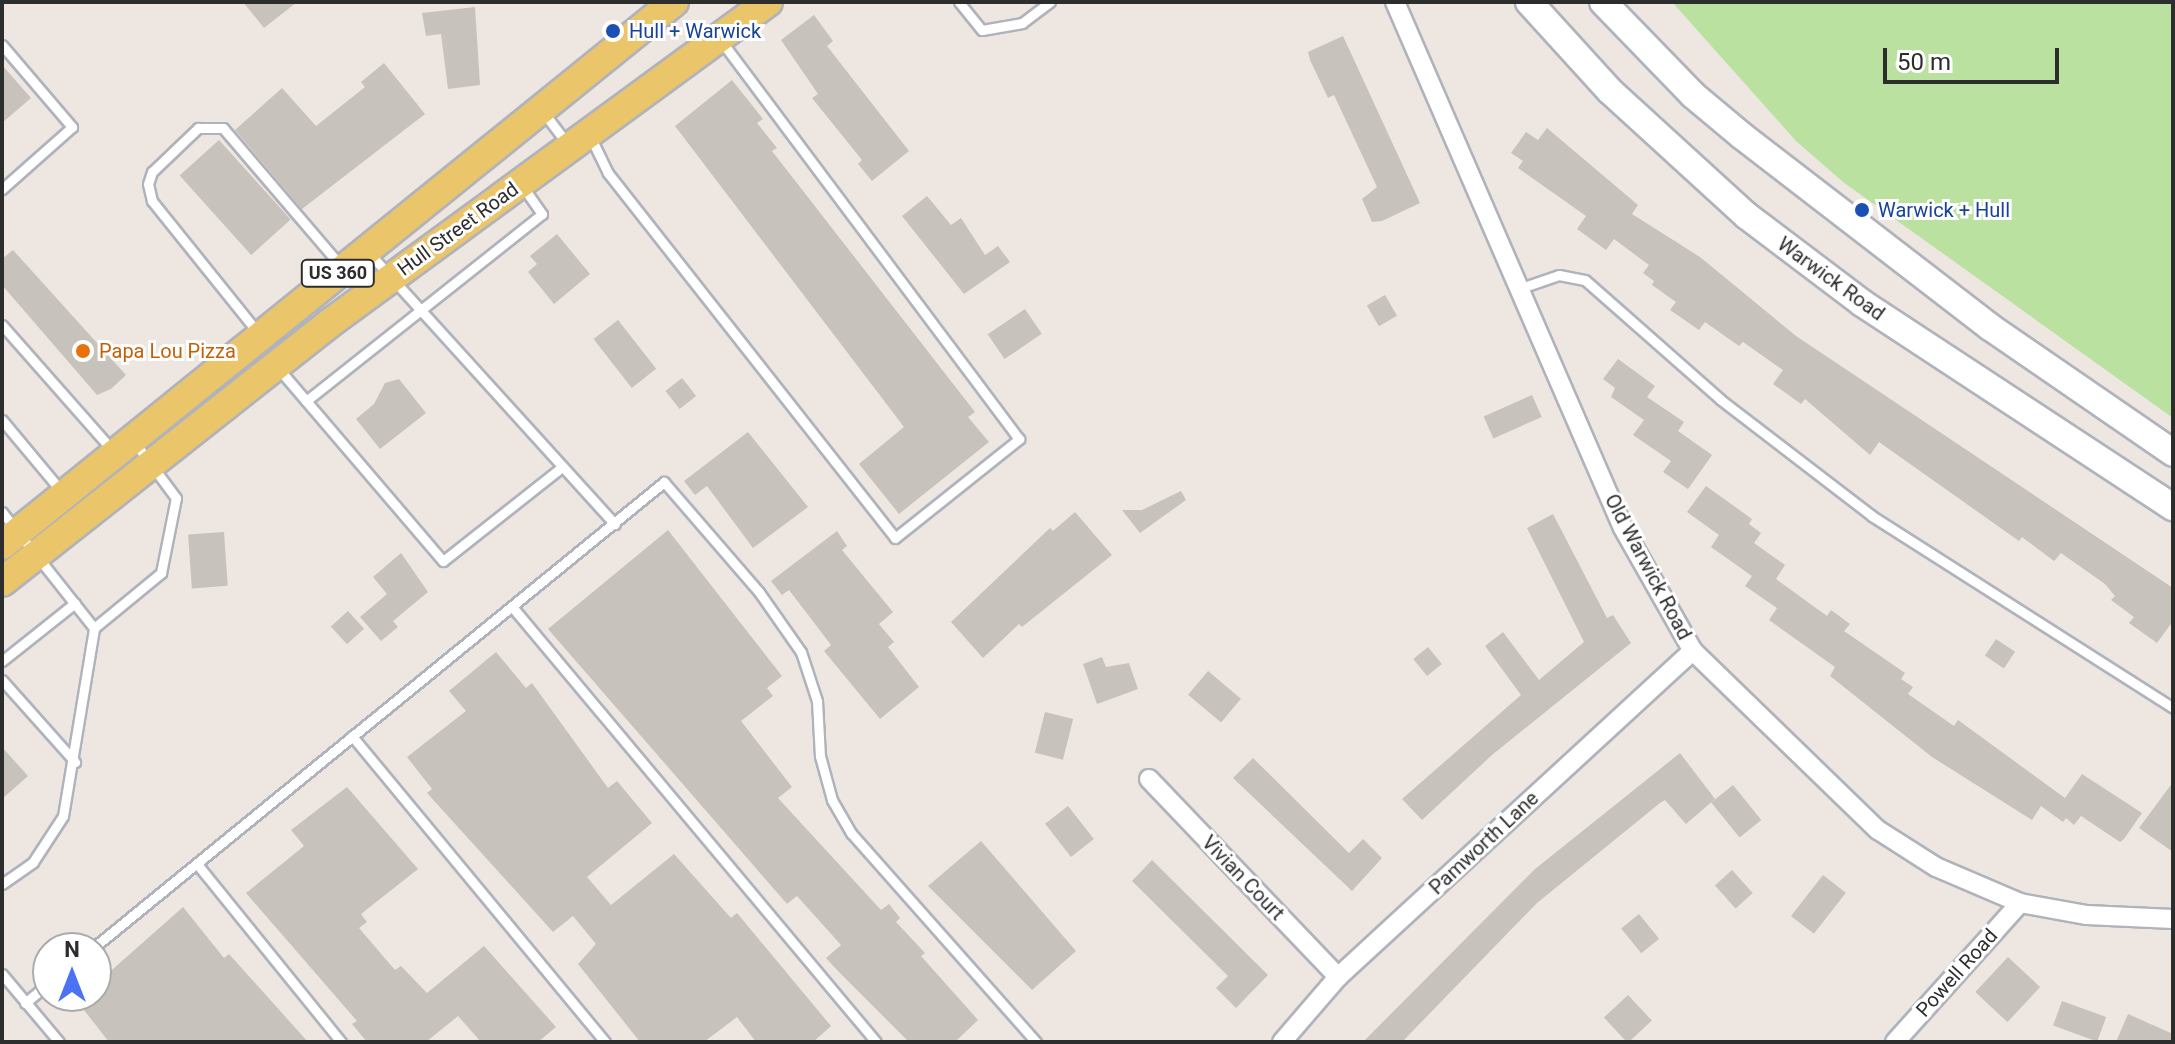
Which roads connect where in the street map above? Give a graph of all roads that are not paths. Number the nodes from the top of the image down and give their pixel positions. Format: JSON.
{"nodes":[{"id":1,"x":674,"y":2,"type":"edge"},
{"id":2,"x":959,"y":2,"type":"edge"},
{"id":3,"x":1050,"y":2,"type":"edge"},
{"id":4,"x":1395,"y":2,"type":"edge"},
{"id":5,"x":1529,"y":2,"type":"edge"},
{"id":6,"x":1603,"y":2,"type":"edge"},
{"id":7,"x":760,"y":4,"type":"edge"},
{"id":8,"x":719,"y":38,"type":"junction"},
{"id":9,"x":2,"y":45,"type":"edge"},
{"id":10,"x":542,"y":110,"type":"junction"},
{"id":11,"x":579,"y":140,"type":"junction"},
{"id":12,"x":521,"y":183,"type":"junction"},
{"id":13,"x":2,"y":189,"type":"edge"},
{"id":14,"x":367,"y":250,"type":"junction"},
{"id":15,"x":343,"y":269,"type":"junction"},
{"id":16,"x":391,"y":278,"type":"junction"},
{"id":17,"x":1521,"y":288,"type":"junction"},
{"id":18,"x":420,"y":310,"type":"junction"},
{"id":19,"x":2,"y":325,"type":"edge"},
{"id":20,"x":260,"y":335,"type":"junction"},
{"id":21,"x":276,"y":365,"type":"junction"},
{"id":22,"x":306,"y":401,"type":"junction"},
{"id":23,"x":2,"y":420,"type":"edge"},
{"id":24,"x":123,"y":446,"type":"junction"},
{"id":25,"x":2173,"y":453,"type":"edge"},
{"id":26,"x":151,"y":463,"type":"junction"},
{"id":27,"x":562,"y":467,"type":"junction"},
{"id":28,"x":64,"y":495,"type":"junction"},
{"id":29,"x":2173,"y":507,"type":"edge"},
{"id":30,"x":615,"y":524,"type":"junction"},
{"id":31,"x":7,"y":529,"type":"edge"},
{"id":32,"x":37,"y":554,"type":"junction"},
{"id":33,"x":2,"y":582,"type":"edge"},
{"id":34,"x":75,"y":603,"type":"junction"},
{"id":35,"x":514,"y":609,"type":"junction"},
{"id":36,"x":94,"y":628,"type":"junction"},
{"id":37,"x":1693,"y":651,"type":"junction"},
{"id":38,"x":2,"y":661,"type":"edge"},
{"id":39,"x":2,"y":680,"type":"edge"},
{"id":40,"x":2173,"y":708,"type":"edge"},
{"id":41,"x":352,"y":736,"type":"junction"},
{"id":42,"x":75,"y":762,"type":"junction"},
{"id":43,"x":1149,"y":779,"type":"dead end"},
{"id":44,"x":197,"y":864,"type":"junction"},
{"id":45,"x":2,"y":884,"type":"edge"},
{"id":46,"x":2020,"y":903,"type":"junction"},
{"id":47,"x":2173,"y":919,"type":"edge"},
{"id":48,"x":112,"y":933,"type":"edge"},
{"id":49,"x":2,"y":974,"type":"edge"},
{"id":50,"x":1338,"y":977,"type":"junction"},
{"id":51,"x":32,"y":997,"type":"edge"},
{"id":52,"x":25,"y":1003,"type":"junction"},
{"id":53,"x":59,"y":1042,"type":"edge"},
{"id":54,"x":341,"y":1042,"type":"edge"},
{"id":55,"x":605,"y":1042,"type":"edge"},
{"id":56,"x":876,"y":1042,"type":"edge"},
{"id":57,"x":1036,"y":1042,"type":"edge"},
{"id":58,"x":1282,"y":1042,"type":"edge"},
{"id":59,"x":1895,"y":1042,"type":"edge"}],
"edges":[{"from":1,"to":10,"type":"main road","name":"Hull Street Road","number":"US 360"},
{"from":2,"to":3,"type":"lane"},
{"from":4,"to":17,"type":"street","name":"Old Warwick Road"},
{"from":5,"to":29,"type":"main road","name":"Warwick Road"},
{"from":6,"to":25,"type":"main road"},
{"from":7,"to":8,"type":"main road","name":"Hull Street Road","number":"US 360"},
{"from":8,"to":11,"type":"main road","name":"Hull Street Road","number":"US 360"},
{"from":8,"to":11,"type":"lane"},
{"from":9,"to":13,"type":"lane"},
{"from":10,"to":11,"type":"lane"},
{"from":10,"to":14,"type":"main road","name":"Hull Street Road","number":"US 360"},
{"from":11,"to":12,"type":"main road","name":"Hull Street Road","number":"US 360"},
{"from":12,"to":16,"type":"main road","name":"Hull Street Road","number":"US 360"},
{"from":12,"to":18,"type":"lane"},
{"from":14,"to":15,"type":"main road","name":"Hull Street Road","number":"US 360"},
{"from":14,"to":16,"type":"lane"},
{"from":15,"to":20,"type":"main road","name":"Hull Street Road","number":"US 360"},
{"from":15,"to":20,"type":"lane"},
{"from":16,"to":18,"type":"lane"},
{"from":16,"to":21,"type":"main road","name":"Hull Street Road","number":"US 360"},
{"from":17,"to":37,"type":"street","name":"Old Warwick Road"},
{"from":17,"to":40,"type":"lane"},
{"from":18,"to":22,"type":"lane"},
{"from":18,"to":27,"type":"lane"},
{"from":19,"to":24,"type":"lane"},
{"from":20,"to":24,"type":"main road","name":"Hull Street Road","number":"US 360"},
{"from":21,"to":22,"type":"lane"},
{"from":21,"to":26,"type":"main road","name":"Hull Street Road","number":"US 360"},
{"from":22,"to":27,"type":"lane"},
{"from":23,"to":28,"type":"lane"},
{"from":24,"to":26,"type":"lane"},
{"from":24,"to":28,"type":"main road","name":"Hull Street Road","number":"US 360"},
{"from":26,"to":32,"type":"main road","name":"Hull Street Road","number":"US 360"},
{"from":26,"to":36,"type":"lane"},
{"from":27,"to":30,"type":"lane"},
{"from":28,"to":31,"type":"main road","name":"Hull Street Road","number":"US 360"},
{"from":30,"to":35,"type":"lane"},
{"from":30,"to":57,"type":"lane"},
{"from":31,"to":32,"type":"lane"},
{"from":32,"to":33,"type":"main road","name":"Hull Street Road","number":"US 360"},
{"from":32,"to":34,"type":"lane"},
{"from":34,"to":36,"type":"lane"},
{"from":34,"to":38,"type":"lane"},
{"from":35,"to":41,"type":"lane"},
{"from":35,"to":56,"type":"lane"},
{"from":36,"to":42,"type":"lane"},
{"from":37,"to":46,"type":"street","name":"Old Warwick Road"},
{"from":37,"to":50,"type":"street","name":"Pamworth Lane"},
{"from":39,"to":42,"type":"lane"},
{"from":41,"to":44,"type":"lane"},
{"from":41,"to":55,"type":"lane"},
{"from":42,"to":45,"type":"lane"},
{"from":43,"to":50,"type":"street","name":"Vivian Court"},
{"from":44,"to":48,"type":"lane"},
{"from":44,"to":54,"type":"lane"},
{"from":46,"to":47,"type":"street","name":"Old Warwick Road"},
{"from":46,"to":59,"type":"street","name":"Powell Road"},
{"from":49,"to":52,"type":"lane"},
{"from":50,"to":58,"type":"street","name":"Pamworth Lane"},
{"from":51,"to":52,"type":"lane"},
{"from":52,"to":53,"type":"lane"}]}
